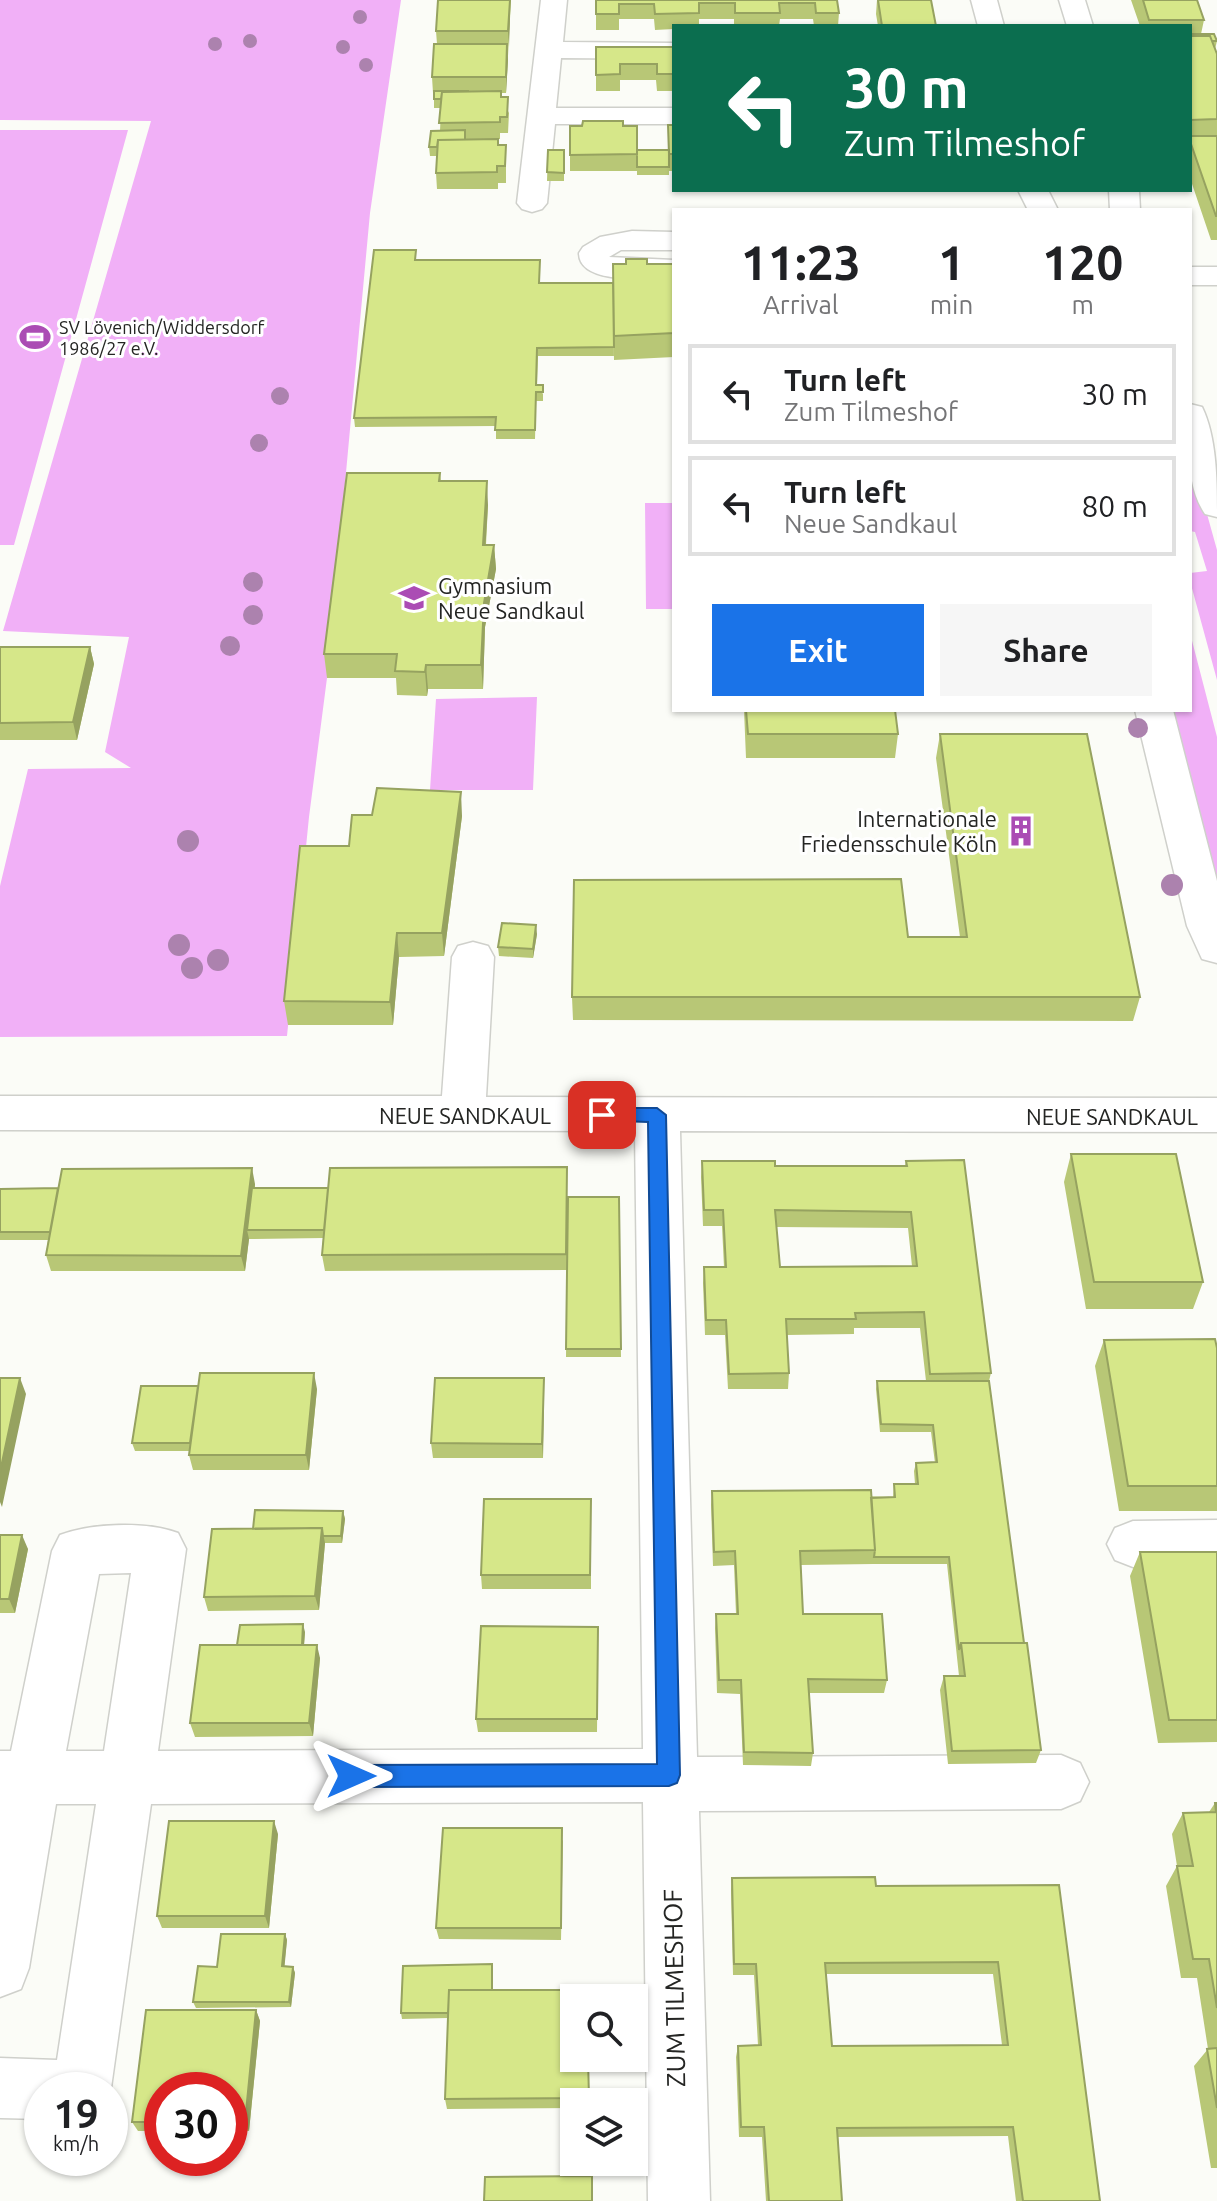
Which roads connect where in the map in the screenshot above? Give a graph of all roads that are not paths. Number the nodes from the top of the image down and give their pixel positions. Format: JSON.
{"nodes":[{"id":1,"x":554,"y":0,"type":"edge"},
{"id":2,"x":984,"y":0,"type":"edge"},
{"id":3,"x":1072,"y":0,"type":"edge"},
{"id":4,"x":990,"y":24,"type":"edge"},
{"id":5,"x":1079,"y":24,"type":"edge"},
{"id":6,"x":547,"y":50,"type":"junction"},
{"id":7,"x":672,"y":51,"type":"edge"},
{"id":8,"x":541,"y":116,"type":"junction"},
{"id":9,"x":672,"y":116,"type":"edge"},
{"id":10,"x":532,"y":203,"type":"dead end"},
{"id":11,"x":672,"y":241,"type":"edge"},
{"id":12,"x":672,"y":269,"type":"edge"},
{"id":13,"x":1192,"y":276,"type":"edge"},
{"id":14,"x":1217,"y":276,"type":"edge"},
{"id":15,"x":1192,"y":421,"type":"edge"},
{"id":16,"x":1217,"y":507,"type":"edge"},
{"id":17,"x":1154,"y":712,"type":"edge"},
{"id":18,"x":1217,"y":948,"type":"edge"},
{"id":19,"x":473,"y":957,"type":"dead end"},
{"id":20,"x":0,"y":1113,"type":"edge"},
{"id":21,"x":463,"y":1115,"type":"junction"},
{"id":22,"x":657,"y":1115,"type":"junction"},
{"id":23,"x":1217,"y":1115,"type":"edge"},
{"id":24,"x":1217,"y":1543,"type":"edge"},
{"id":25,"x":1133,"y":1544,"type":"dead end"},
{"id":26,"x":128,"y":1777,"type":"junction"},
{"id":27,"x":16,"y":1778,"type":"edge"},
{"id":28,"x":669,"y":1779,"type":"junction"},
{"id":29,"x":1061,"y":1782,"type":"dead end"},
{"id":30,"x":0,"y":1968,"type":"edge"},
{"id":31,"x":85,"y":2072,"type":"edge"},
{"id":32,"x":0,"y":2088,"type":"edge"},
{"id":33,"x":24,"y":2089,"type":"edge"},
{"id":34,"x":679,"y":2201,"type":"edge"}],
"edges":[{"from":1,"to":6,"type":"street"},
{"from":2,"to":4,"type":"street"},
{"from":3,"to":5,"type":"street"},
{"from":6,"to":7,"type":"street"},
{"from":6,"to":8,"type":"street"},
{"from":8,"to":9,"type":"street"},
{"from":8,"to":10,"type":"street"},
{"from":11,"to":12,"type":"street"},
{"from":13,"to":14,"type":"street"},
{"from":15,"to":16,"type":"street"},
{"from":17,"to":18,"type":"street"},
{"from":19,"to":21,"type":"street"},
{"from":20,"to":21,"type":"street","name":"NEUE SANDKAUL"},
{"from":21,"to":22,"type":"street","name":"NEUE SANDKAUL"},
{"from":22,"to":23,"type":"street","name":"NEUE SANDKAUL"},
{"from":22,"to":28,"type":"street","name":"ZUM TILMESHOF"},
{"from":24,"to":25,"type":"street"},
{"from":26,"to":27,"type":"street"},
{"from":26,"to":27,"type":"street"},
{"from":26,"to":28,"type":"street"},
{"from":26,"to":31,"type":"street"},
{"from":27,"to":30,"type":"street"},
{"from":28,"to":29,"type":"street"},
{"from":28,"to":34,"type":"street","name":"ZUM TILMESHOF"},
{"from":32,"to":33,"type":"street"}]}
